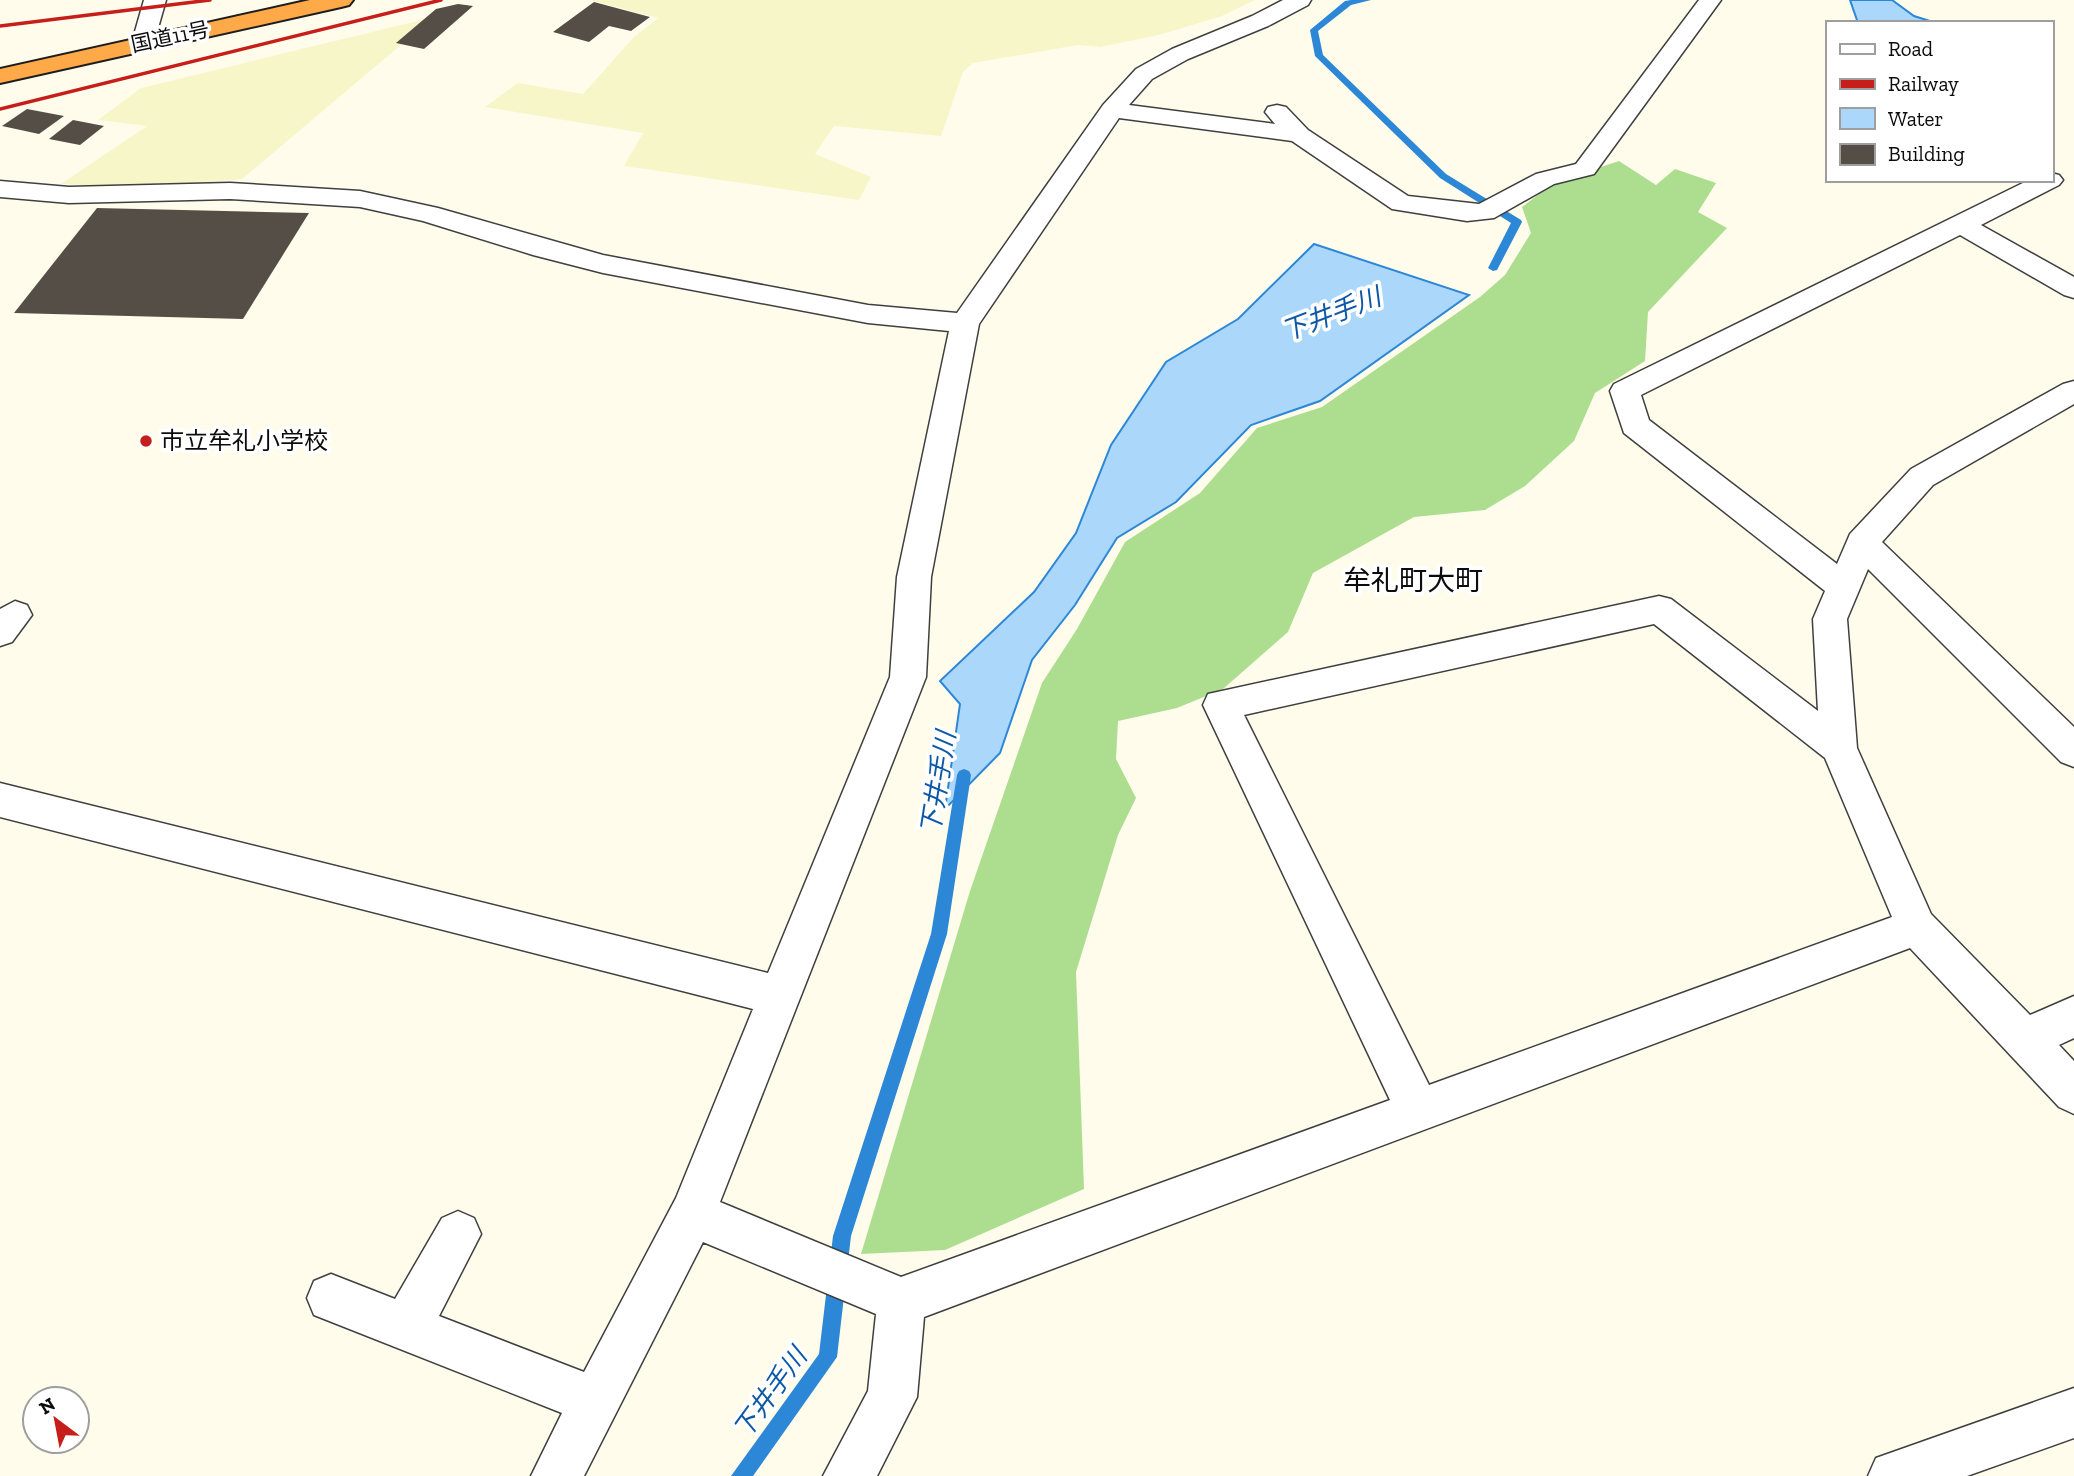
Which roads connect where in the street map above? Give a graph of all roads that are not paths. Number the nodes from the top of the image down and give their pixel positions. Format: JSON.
{"nodes":[{"id":1,"x":155,"y":0,"type":"edge"},
{"id":2,"x":341,"y":0,"type":"edge"},
{"id":3,"x":1300,"y":0,"type":"edge"},
{"id":4,"x":1710,"y":0,"type":"edge"},
{"id":5,"x":143,"y":42,"type":"junction"},
{"id":6,"x":0,"y":76,"type":"edge"},
{"id":7,"x":1112,"y":110,"type":"junction"},
{"id":8,"x":1277,"y":112,"type":"dead end"},
{"id":9,"x":1298,"y":135,"type":"junction"},
{"id":10,"x":2074,"y":169,"type":"edge"},
{"id":11,"x":2053,"y":179,"type":"edge"},
{"id":12,"x":2047,"y":182,"type":"edge"},
{"id":13,"x":0,"y":189,"type":"edge"},
{"id":14,"x":1960,"y":224,"type":"junction"},
{"id":15,"x":2074,"y":289,"type":"edge"},
{"id":16,"x":965,"y":323,"type":"junction"},
{"id":17,"x":2074,"y":391,"type":"edge"},
{"id":18,"x":1862,"y":543,"type":"junction"},
{"id":19,"x":1843,"y":587,"type":"junction"},
{"id":20,"x":1839,"y":748,"type":"junction"},
{"id":21,"x":2074,"y":751,"type":"edge"},
{"id":22,"x":0,"y":800,"type":"edge"},
{"id":23,"x":1917,"y":927,"type":"junction"},
{"id":24,"x":779,"y":996,"type":"junction"},
{"id":25,"x":2074,"y":1017,"type":"edge"},
{"id":26,"x":2024,"y":1039,"type":"junction"},
{"id":27,"x":2074,"y":1091,"type":"edge"},
{"id":28,"x":1418,"y":1111,"type":"junction"},
{"id":29,"x":692,"y":1214,"type":"junction"},
{"id":30,"x":458,"y":1234,"type":"dead end"},
{"id":31,"x":888,"y":1295,"type":"junction"},
{"id":32,"x":331,"y":1298,"type":"dead end"},
{"id":33,"x":406,"y":1327,"type":"junction"},
{"id":34,"x":597,"y":1402,"type":"junction"},
{"id":35,"x":2074,"y":1413,"type":"edge"},
{"id":36,"x":557,"y":1476,"type":"edge"},
{"id":37,"x":849,"y":1476,"type":"edge"},
{"id":38,"x":1894,"y":1476,"type":"edge"}],
"edges":[{"from":1,"to":5,"type":"street"},
{"from":2,"to":5,"type":"highway","name":"国道11号"},
{"from":3,"to":7,"type":"street"},
{"from":4,"to":9,"type":"street"},
{"from":5,"to":6,"type":"highway","name":"国道11号"},
{"from":7,"to":9,"type":"street"},
{"from":7,"to":16,"type":"street"},
{"from":8,"to":9,"type":"street"},
{"from":10,"to":11,"type":"street"},
{"from":12,"to":14,"type":"street"},
{"from":13,"to":16,"type":"street"},
{"from":14,"to":15,"type":"street"},
{"from":14,"to":19,"type":"street"},
{"from":16,"to":24,"type":"street"},
{"from":17,"to":18,"type":"street"},
{"from":18,"to":19,"type":"street"},
{"from":18,"to":21,"type":"street"},
{"from":19,"to":20,"type":"street"},
{"from":20,"to":23,"type":"street"},
{"from":20,"to":28,"type":"street"},
{"from":22,"to":24,"type":"street"},
{"from":23,"to":26,"type":"street"},
{"from":23,"to":28,"type":"street"},
{"from":24,"to":29,"type":"street"},
{"from":25,"to":26,"type":"street"},
{"from":26,"to":27,"type":"street"},
{"from":28,"to":31,"type":"street"},
{"from":29,"to":31,"type":"street"},
{"from":29,"to":34,"type":"street"},
{"from":30,"to":33,"type":"street"},
{"from":31,"to":37,"type":"street"},
{"from":32,"to":33,"type":"street"},
{"from":33,"to":34,"type":"street"},
{"from":34,"to":36,"type":"street"},
{"from":35,"to":38,"type":"street"}]}
